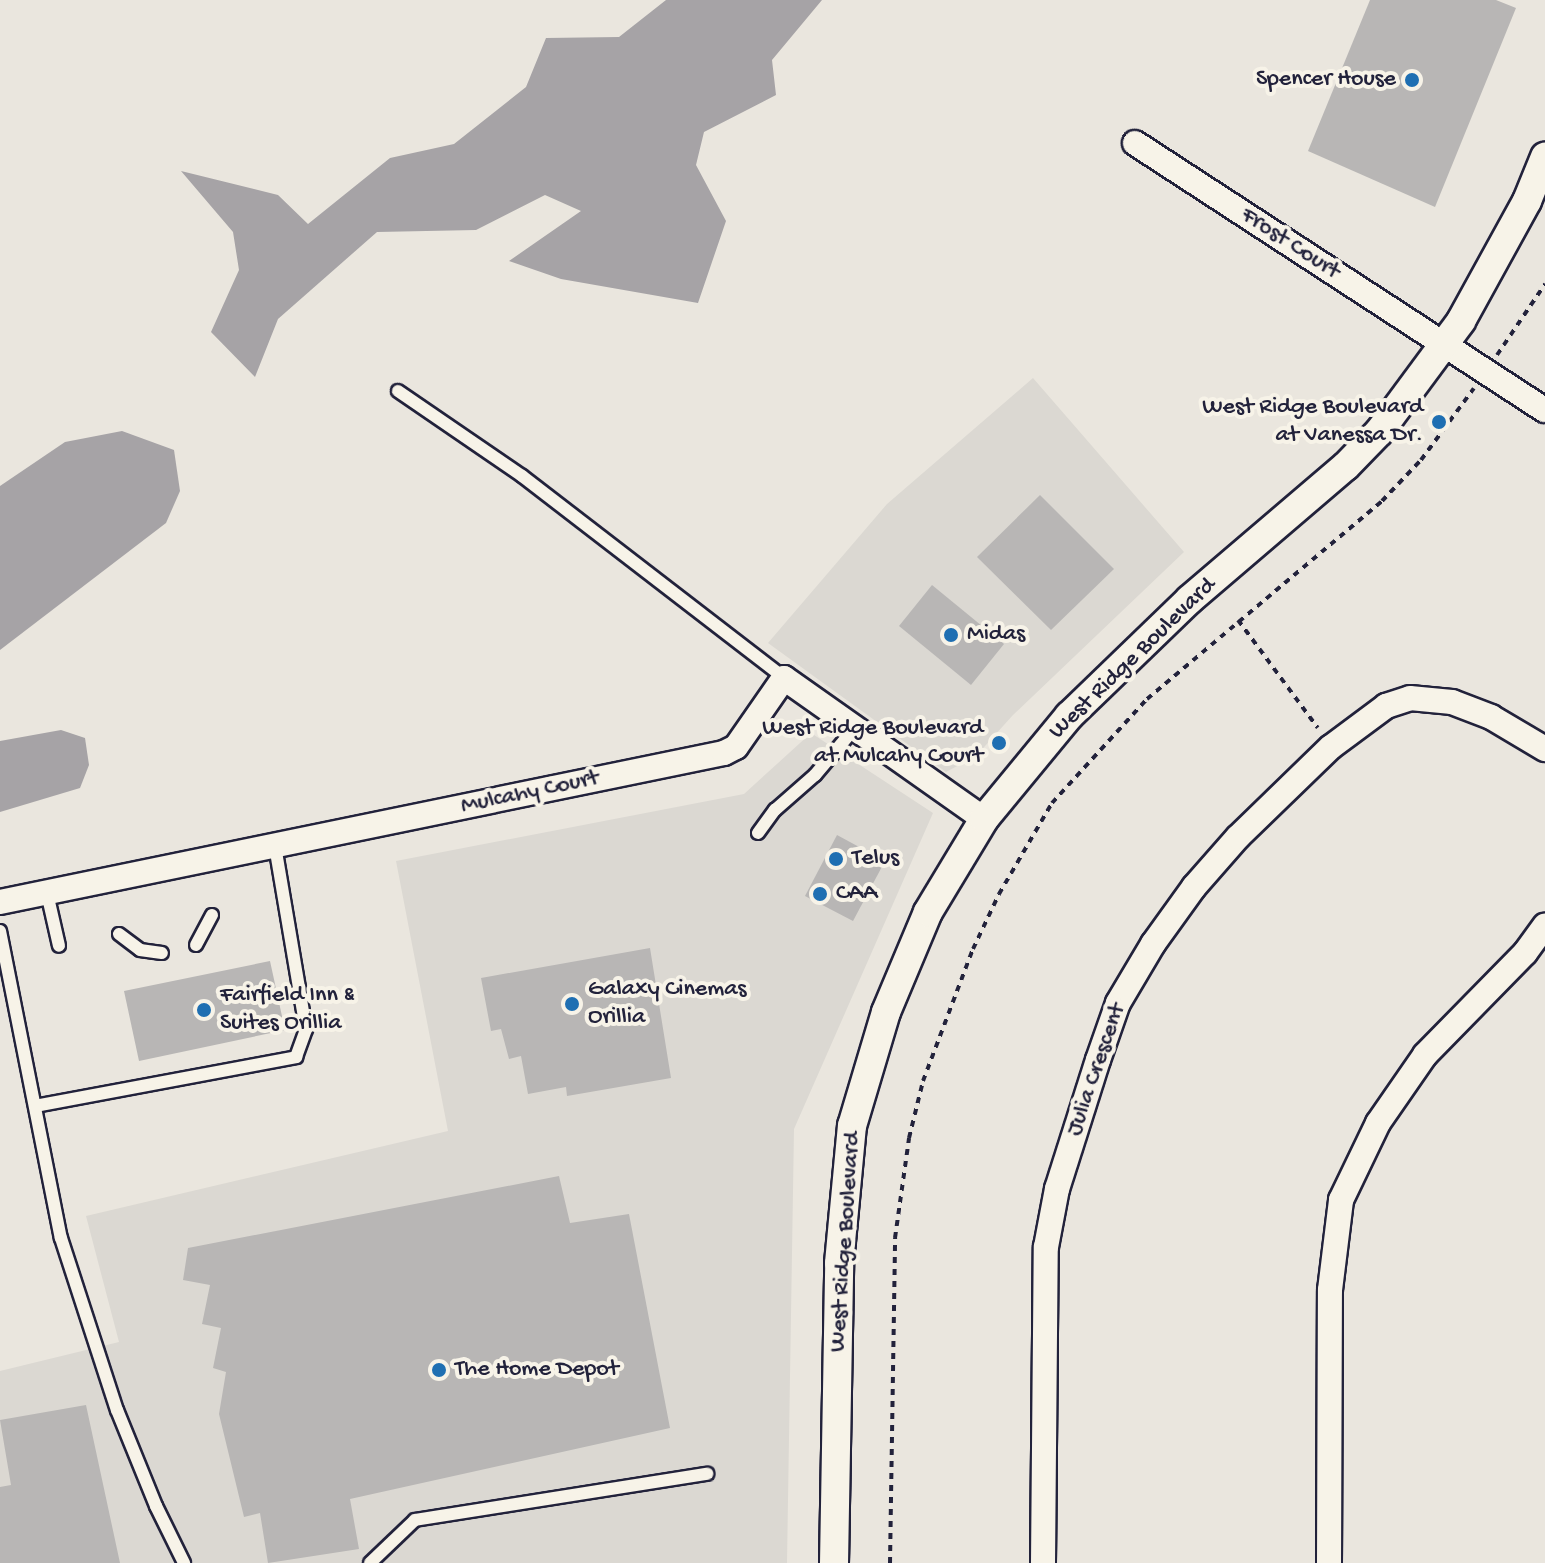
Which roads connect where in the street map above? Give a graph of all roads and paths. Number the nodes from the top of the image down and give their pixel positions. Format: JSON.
{"nodes":[{"id":1,"x":1135,"y":143,"type":"dead end"},
{"id":2,"x":1545,"y":157,"type":"edge"},
{"id":3,"x":1545,"y":284,"type":"edge"},
{"id":4,"x":1446,"y":345,"type":"junction"},
{"id":5,"x":1486,"y":372,"type":"junction"},
{"id":6,"x":398,"y":391,"type":"dead end"},
{"id":7,"x":1545,"y":410,"type":"edge"},
{"id":8,"x":1238,"y":620,"type":"junction"},
{"id":9,"x":784,"y":678,"type":"junction"},
{"id":10,"x":854,"y":729,"type":"junction"},
{"id":11,"x":1331,"y":747,"type":"junction"},
{"id":12,"x":1545,"y":749,"type":"edge"},
{"id":13,"x":984,"y":819,"type":"junction"},
{"id":14,"x":758,"y":833,"type":"dead end"},
{"id":15,"x":275,"y":846,"type":"junction"},
{"id":16,"x":47,"y":893,"type":"junction"},
{"id":17,"x":0,"y":902,"type":"edge"},
{"id":18,"x":212,"y":915,"type":"dead end"},
{"id":19,"x":1545,"y":925,"type":"edge"},
{"id":20,"x":0,"y":931,"type":"edge"},
{"id":21,"x":119,"y":934,"type":"dead end"},
{"id":22,"x":196,"y":945,"type":"dead end"},
{"id":23,"x":59,"y":946,"type":"dead end"},
{"id":24,"x":162,"y":953,"type":"dead end"},
{"id":25,"x":35,"y":1106,"type":"junction"},
{"id":26,"x":707,"y":1474,"type":"dead end"},
{"id":27,"x":184,"y":1563,"type":"edge"},
{"id":28,"x":370,"y":1563,"type":"edge"},
{"id":29,"x":834,"y":1563,"type":"edge"},
{"id":30,"x":890,"y":1563,"type":"edge"},
{"id":31,"x":1043,"y":1563,"type":"edge"},
{"id":32,"x":1329,"y":1563,"type":"edge"}],
"edges":[{"from":1,"to":4,"type":"street","name":"Frost Court"},
{"from":2,"to":4,"type":"street","name":"West Ridge Boulevard"},
{"from":3,"to":5,"type":"path"},
{"from":4,"to":5,"type":"street","name":"Frost Court"},
{"from":4,"to":13,"type":"street","name":"West Ridge Boulevard"},
{"from":5,"to":7,"type":"street","name":"Frost Court"},
{"from":5,"to":8,"type":"path"},
{"from":6,"to":9,"type":"lane"},
{"from":8,"to":11,"type":"path"},
{"from":8,"to":30,"type":"path"},
{"from":9,"to":10,"type":"street"},
{"from":9,"to":15,"type":"street","name":"Mulcahy Court"},
{"from":10,"to":13,"type":"street"},
{"from":10,"to":14,"type":"lane"},
{"from":11,"to":12,"type":"street","name":"Julia Crescent"},
{"from":11,"to":31,"type":"street","name":"Julia Crescent"},
{"from":13,"to":29,"type":"street","name":"West Ridge Boulevard"},
{"from":15,"to":16,"type":"street","name":"Mulcahy Court"},
{"from":15,"to":25,"type":"lane"},
{"from":16,"to":17,"type":"street","name":"Mulcahy Court"},
{"from":16,"to":23,"type":"lane"},
{"from":18,"to":22,"type":"lane"},
{"from":19,"to":32,"type":"street"},
{"from":20,"to":25,"type":"lane"},
{"from":21,"to":24,"type":"lane"},
{"from":25,"to":27,"type":"lane"},
{"from":26,"to":28,"type":"lane"}]}
